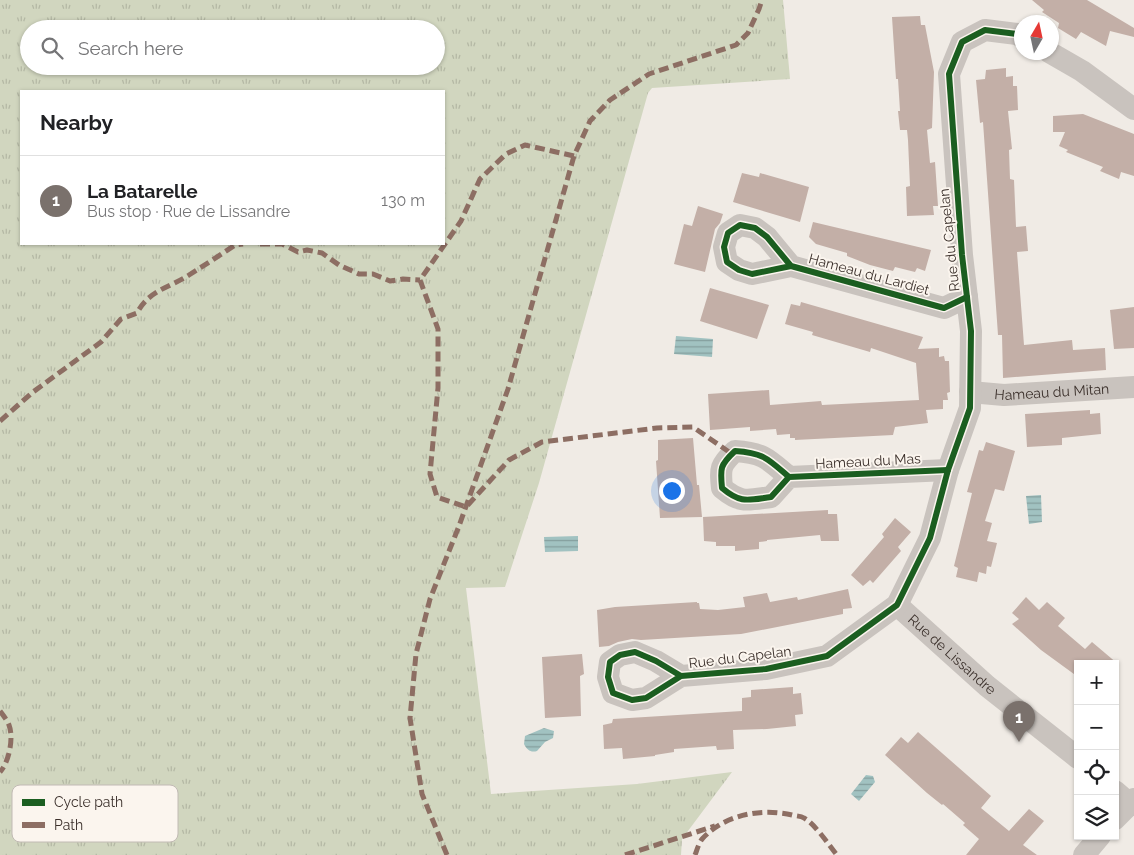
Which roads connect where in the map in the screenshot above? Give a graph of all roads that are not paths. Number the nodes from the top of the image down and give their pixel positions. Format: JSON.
{"nodes":[{"id":1,"x":1014,"y":34,"type":"edge"},
{"id":2,"x":1059,"y":58,"type":"edge"},
{"id":3,"x":1134,"y":109,"type":"edge"},
{"id":4,"x":791,"y":266,"type":"dead end"},
{"id":5,"x":967,"y":297,"type":"junction"},
{"id":6,"x":1134,"y":387,"type":"edge"},
{"id":7,"x":970,"y":392,"type":"junction"},
{"id":8,"x":948,"y":470,"type":"junction"},
{"id":9,"x":789,"y":477,"type":"dead end"},
{"id":10,"x":897,"y":605,"type":"junction"},
{"id":11,"x":681,"y":676,"type":"dead end"},
{"id":12,"x":1074,"y":755,"type":"edge"},
{"id":13,"x":1097,"y":840,"type":"edge"},
{"id":14,"x":1084,"y":855,"type":"edge"}],
"edges":[{"from":1,"to":5,"type":"street","name":"Rue du Capelan"},
{"from":2,"to":3,"type":"street"},
{"from":4,"to":5,"type":"street","name":"Hameau du Lardiet"},
{"from":5,"to":7,"type":"street","name":"Rue du Capelan"},
{"from":6,"to":7,"type":"street","name":"Hameau du Mitan"},
{"from":7,"to":8,"type":"street","name":"Rue du Capelan"},
{"from":8,"to":9,"type":"street","name":"Hameau du Mas"},
{"from":8,"to":10,"type":"street","name":"Rue du Capelan"},
{"from":10,"to":11,"type":"street","name":"Rue du Capelan"},
{"from":10,"to":12,"type":"street","name":"Rue de Lissandre"},
{"from":13,"to":14,"type":"street"}]}
